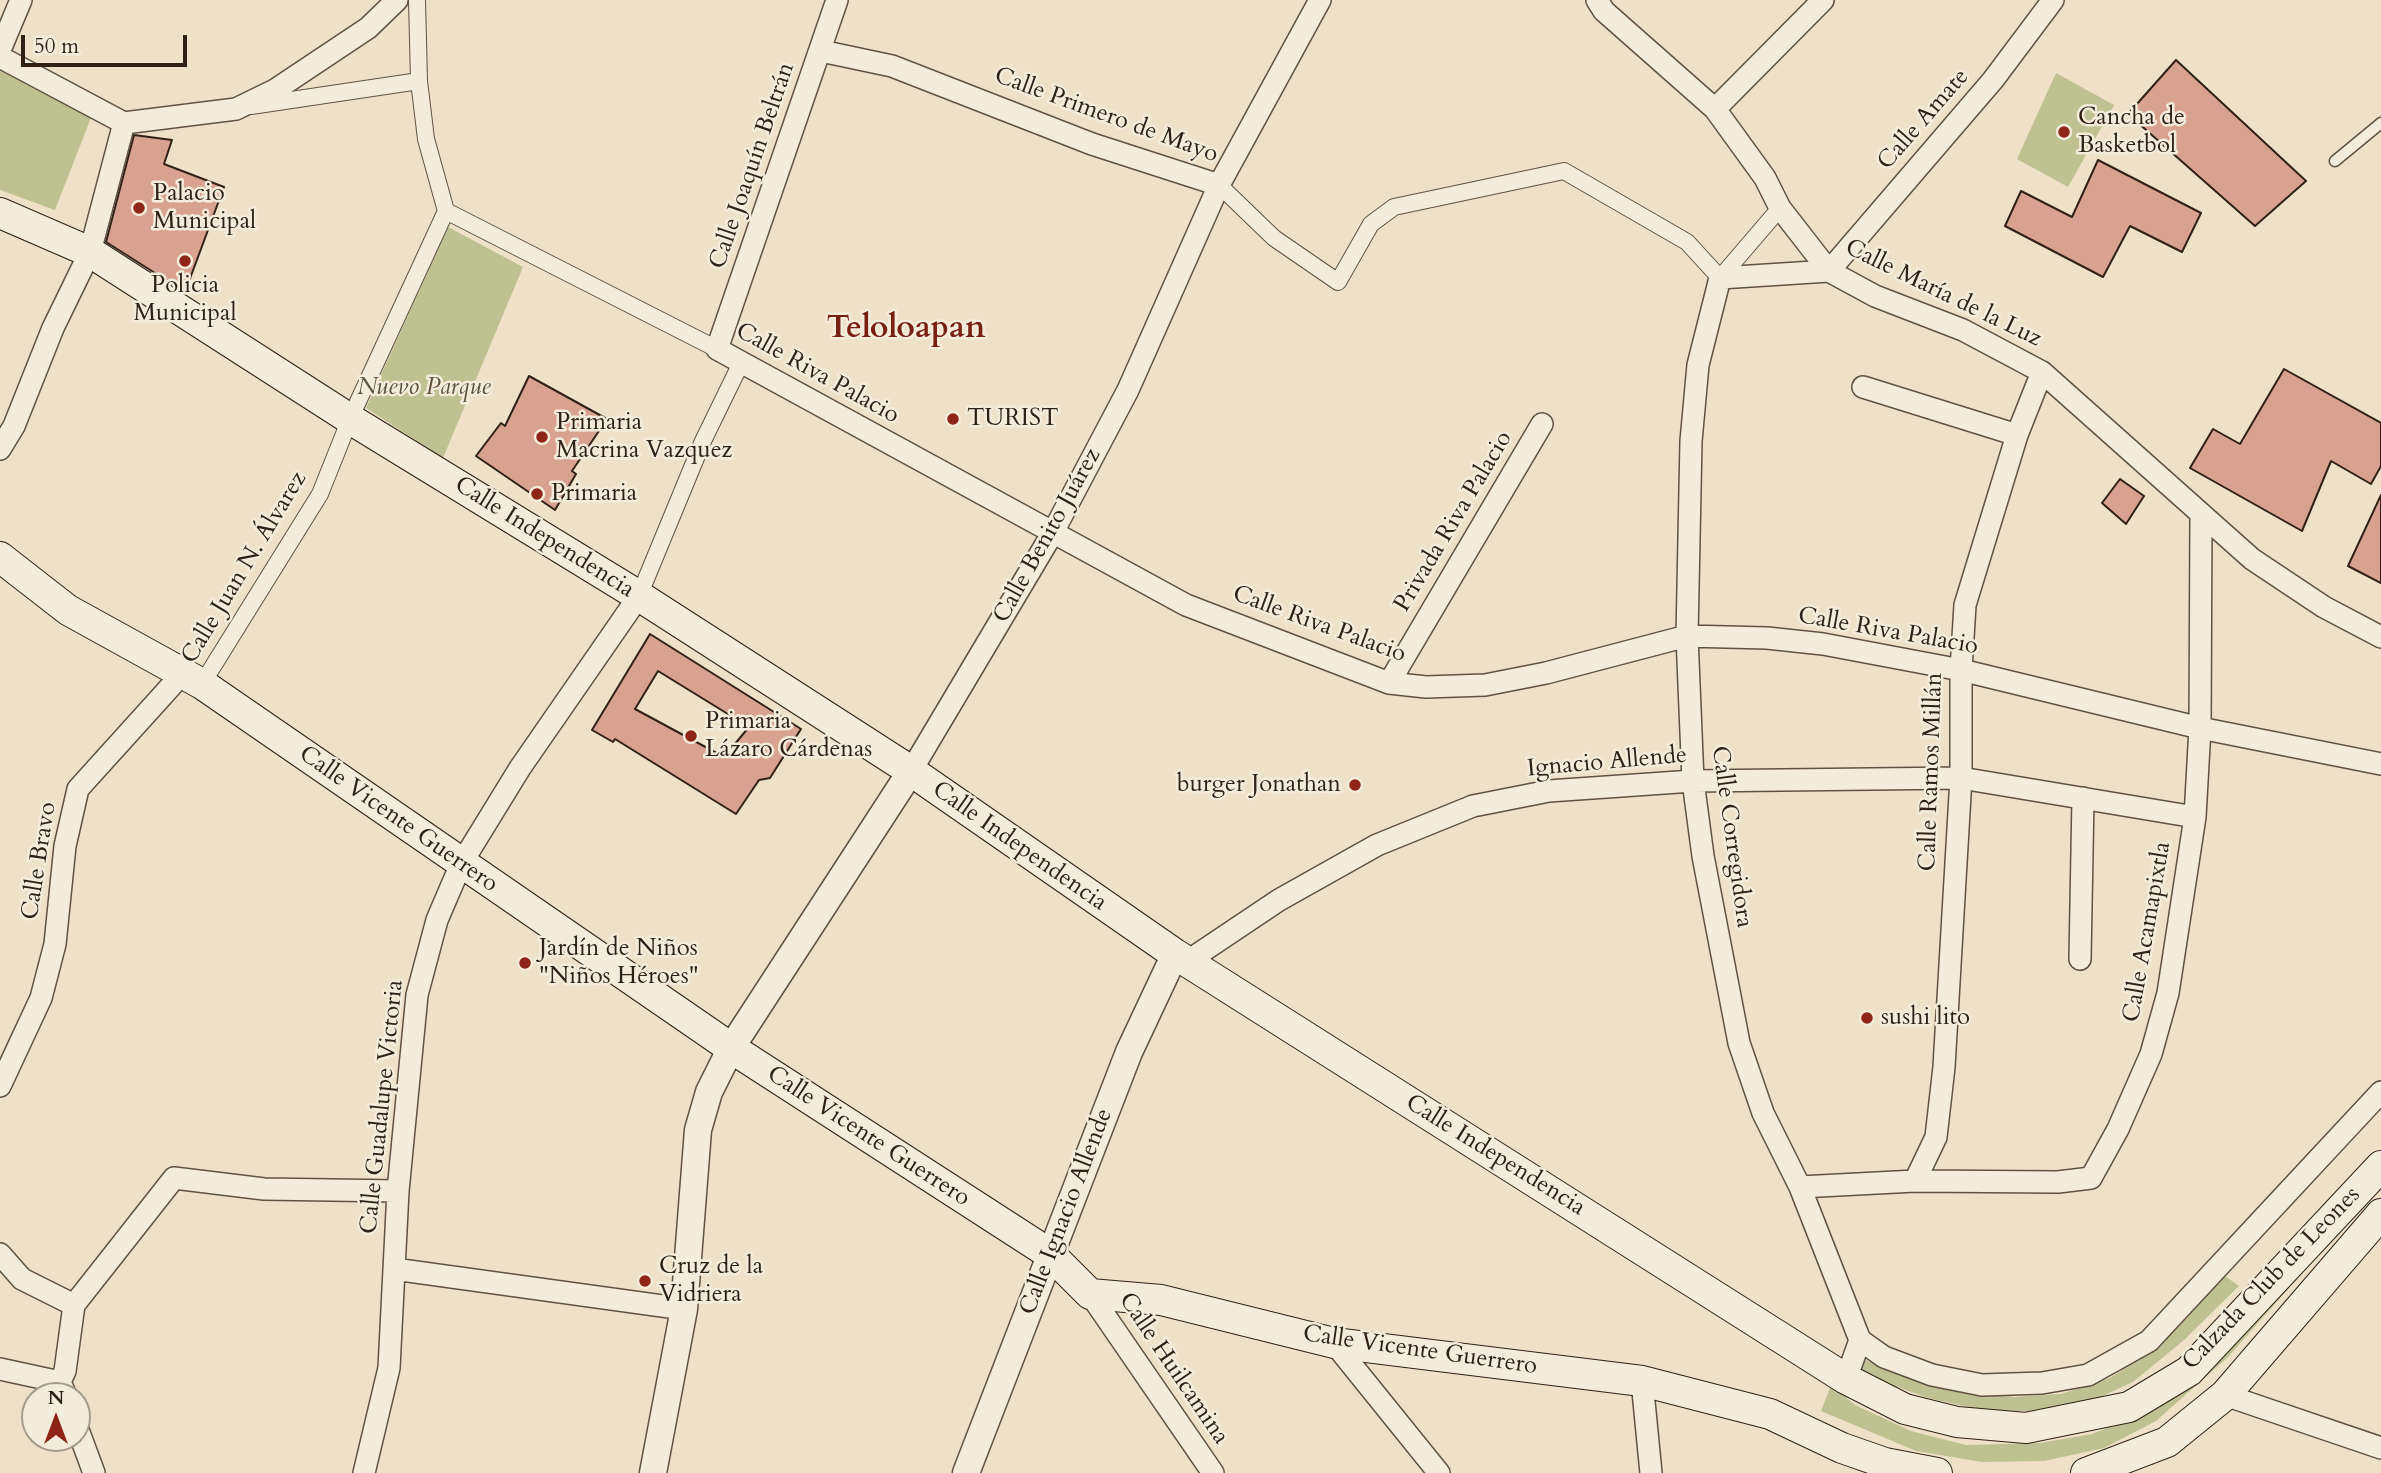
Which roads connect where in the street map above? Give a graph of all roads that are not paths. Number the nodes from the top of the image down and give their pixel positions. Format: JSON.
{"nodes":[{"id":1,"x":21,"y":0,"type":"edge"},
{"id":2,"x":397,"y":0,"type":"edge"},
{"id":3,"x":417,"y":0,"type":"edge"},
{"id":4,"x":837,"y":0,"type":"edge"},
{"id":5,"x":1320,"y":0,"type":"edge"},
{"id":6,"x":1597,"y":0,"type":"edge"},
{"id":7,"x":1823,"y":0,"type":"edge"},
{"id":8,"x":2053,"y":0,"type":"edge"},
{"id":9,"x":0,"y":50,"type":"edge"},
{"id":10,"x":821,"y":51,"type":"junction"},
{"id":11,"x":0,"y":57,"type":"edge"},
{"id":12,"x":419,"y":81,"type":"junction"},
{"id":13,"x":236,"y":109,"type":"junction"},
{"id":14,"x":1715,"y":109,"type":"junction"},
{"id":15,"x":124,"y":123,"type":"junction"},
{"id":16,"x":2381,"y":123,"type":"edge"},
{"id":17,"x":2335,"y":161,"type":"dead end"},
{"id":18,"x":1219,"y":185,"type":"junction"},
{"id":19,"x":1780,"y":208,"type":"junction"},
{"id":20,"x":446,"y":211,"type":"junction"},
{"id":21,"x":0,"y":213,"type":"edge"},
{"id":22,"x":90,"y":252,"type":"junction"},
{"id":23,"x":1829,"y":271,"type":"junction"},
{"id":24,"x":1720,"y":278,"type":"junction"},
{"id":25,"x":717,"y":349,"type":"junction"},
{"id":26,"x":741,"y":363,"type":"junction"},
{"id":27,"x":2042,"y":372,"type":"junction"},
{"id":28,"x":1863,"y":387,"type":"dead end"},
{"id":29,"x":350,"y":419,"type":"junction"},
{"id":30,"x":1542,"y":424,"type":"dead end"},
{"id":31,"x":2017,"y":435,"type":"junction"},
{"id":32,"x":0,"y":449,"type":"edge"},
{"id":33,"x":2201,"y":516,"type":"junction"},
{"id":34,"x":1052,"y":534,"type":"junction"},
{"id":35,"x":0,"y":557,"type":"edge"},
{"id":36,"x":639,"y":597,"type":"junction"},
{"id":37,"x":1687,"y":635,"type":"junction"},
{"id":38,"x":2381,"y":637,"type":"edge"},
{"id":39,"x":1961,"y":670,"type":"junction"},
{"id":40,"x":192,"y":679,"type":"junction"},
{"id":41,"x":1389,"y":683,"type":"junction"},
{"id":42,"x":2200,"y":728,"type":"junction"},
{"id":43,"x":2381,"y":764,"type":"edge"},
{"id":44,"x":911,"y":771,"type":"junction"},
{"id":45,"x":1961,"y":778,"type":"junction"},
{"id":46,"x":1693,"y":780,"type":"junction"},
{"id":47,"x":2083,"y":798,"type":"junction"},
{"id":48,"x":2195,"y":817,"type":"junction"},
{"id":49,"x":461,"y":864,"type":"junction"},
{"id":50,"x":1181,"y":957,"type":"junction"},
{"id":51,"x":2080,"y":959,"type":"dead end"},
{"id":52,"x":731,"y":1048,"type":"junction"},
{"id":53,"x":0,"y":1086,"type":"edge"},
{"id":54,"x":2381,"y":1092,"type":"edge"},
{"id":55,"x":2381,"y":1166,"type":"edge"},
{"id":56,"x":1915,"y":1181,"type":"junction"},
{"id":57,"x":1800,"y":1187,"type":"junction"},
{"id":58,"x":398,"y":1191,"type":"junction"},
{"id":59,"x":2381,"y":1214,"type":"edge"},
{"id":60,"x":0,"y":1254,"type":"edge"},
{"id":61,"x":1050,"y":1254,"type":"junction"},
{"id":62,"x":394,"y":1269,"type":"junction"},
{"id":63,"x":1090,"y":1294,"type":"junction"},
{"id":64,"x":74,"y":1306,"type":"junction"},
{"id":65,"x":684,"y":1309,"type":"junction"},
{"id":66,"x":1860,"y":1340,"type":"junction"},
{"id":67,"x":1334,"y":1343,"type":"junction"},
{"id":68,"x":0,"y":1368,"type":"edge"},
{"id":69,"x":1846,"y":1379,"type":"junction"},
{"id":70,"x":1642,"y":1381,"type":"junction"},
{"id":71,"x":42,"y":1382,"type":"edge"},
{"id":72,"x":64,"y":1382,"type":"edge"},
{"id":73,"x":2225,"y":1395,"type":"junction"},
{"id":74,"x":1957,"y":1422,"type":"joint"},
{"id":75,"x":2381,"y":1448,"type":"edge"},
{"id":76,"x":86,"y":1452,"type":"edge"},
{"id":77,"x":94,"y":1473,"type":"edge"},
{"id":78,"x":364,"y":1473,"type":"edge"},
{"id":79,"x":653,"y":1473,"type":"edge"},
{"id":80,"x":966,"y":1473,"type":"edge"},
{"id":81,"x":1213,"y":1473,"type":"edge"},
{"id":82,"x":1439,"y":1473,"type":"edge"},
{"id":83,"x":1651,"y":1473,"type":"edge"},
{"id":84,"x":1937,"y":1473,"type":"edge"},
{"id":85,"x":2090,"y":1473,"type":"edge"}],
"edges":[{"from":1,"to":9,"type":"street"},
{"from":2,"to":13,"type":"street"},
{"from":3,"to":12,"type":"street"},
{"from":4,"to":10,"type":"street","name":"Calle Joaquín Beltrán"},
{"from":5,"to":18,"type":"street","name":"Calle Benito Juárez"},
{"from":6,"to":14,"type":"street","name":"Calle María de la Luz"},
{"from":7,"to":14,"type":"street"},
{"from":8,"to":23,"type":"street","name":"Calle Amate"},
{"from":10,"to":18,"type":"street","name":"Calle Primero de Mayo"},
{"from":10,"to":25,"type":"street","name":"Calle Joaquín Beltrán"},
{"from":11,"to":15,"type":"street"},
{"from":12,"to":13,"type":"street"},
{"from":12,"to":20,"type":"street"},
{"from":13,"to":15,"type":"street"},
{"from":14,"to":19,"type":"street","name":"Calle María de la Luz"},
{"from":15,"to":22,"type":"street"},
{"from":16,"to":17,"type":"lane"},
{"from":18,"to":24,"type":"street","name":"Calle Primero de Mayo"},
{"from":18,"to":34,"type":"street","name":"Calle Benito Juárez"},
{"from":19,"to":23,"type":"street","name":"Calle María de la Luz"},
{"from":19,"to":24,"type":"street"},
{"from":20,"to":25,"type":"street","name":"Calle Riva Palacio"},
{"from":20,"to":29,"type":"street","name":"Calle Juan N. Álvarez"},
{"from":21,"to":22,"type":"main road","name":"Calle Independencia"},
{"from":22,"to":29,"type":"main road","name":"Calle Independencia"},
{"from":22,"to":32,"type":"street"},
{"from":23,"to":24,"type":"street"},
{"from":23,"to":27,"type":"street","name":"Calle María de la Luz"},
{"from":24,"to":37,"type":"street","name":"Calle Corregidora"},
{"from":25,"to":26,"type":"street","name":"Calle Riva Palacio"},
{"from":26,"to":34,"type":"street","name":"Calle Riva Palacio"},
{"from":26,"to":36,"type":"street","name":"Calle Guadalupe Victoria"},
{"from":27,"to":31,"type":"street","name":"Calle Ramos Millán"},
{"from":27,"to":33,"type":"street","name":"Calle María de la Luz"},
{"from":28,"to":31,"type":"street"},
{"from":29,"to":36,"type":"main road","name":"Calle Independencia"},
{"from":29,"to":40,"type":"street","name":"Calle Juan N. Álvarez"},
{"from":30,"to":41,"type":"street","name":"Privada Riva Palacio"},
{"from":31,"to":39,"type":"street","name":"Calle Ramos Millán"},
{"from":33,"to":38,"type":"street","name":"Calle María de la Luz"},
{"from":33,"to":42,"type":"street","name":"Calle Acamapixtla"},
{"from":34,"to":41,"type":"street","name":"Calle Riva Palacio"},
{"from":34,"to":44,"type":"street","name":"Calle Benito Juárez"},
{"from":35,"to":40,"type":"main road","name":"Calle Vicente Guerrero"},
{"from":36,"to":44,"type":"main road","name":"Calle Independencia"},
{"from":36,"to":49,"type":"street","name":"Calle Guadalupe Victoria"},
{"from":37,"to":39,"type":"street","name":"Calle Riva Palacio"},
{"from":37,"to":41,"type":"street","name":"Calle Riva Palacio"},
{"from":37,"to":46,"type":"street","name":"Calle Corregidora"},
{"from":39,"to":42,"type":"street","name":"Calle Riva Palacio"},
{"from":39,"to":45,"type":"street","name":"Calle Ramos Millán"},
{"from":40,"to":49,"type":"main road","name":"Calle Vicente Guerrero"},
{"from":40,"to":53,"type":"street","name":"Calle Bravo"},
{"from":42,"to":43,"type":"street","name":"Calle Riva Palacio"},
{"from":42,"to":48,"type":"street","name":"Calle Acamapixtla"},
{"from":44,"to":50,"type":"main road","name":"Calle Independencia"},
{"from":44,"to":52,"type":"street","name":"Calle Benito Juárez"},
{"from":45,"to":46,"type":"street","name":"Ignacio Allende"},
{"from":45,"to":47,"type":"street","name":"Ignacio Allende"},
{"from":45,"to":56,"type":"street","name":"Calle Ramos Millán"},
{"from":46,"to":50,"type":"street","name":"Ignacio Allende"},
{"from":46,"to":57,"type":"street","name":"Calle Corregidora"},
{"from":47,"to":48,"type":"street","name":"Ignacio Allende"},
{"from":47,"to":51,"type":"street"},
{"from":48,"to":56,"type":"street","name":"Calle Acamapixtla"},
{"from":49,"to":52,"type":"main road","name":"Calle Vicente Guerrero"},
{"from":49,"to":58,"type":"street","name":"Calle Guadalupe Victoria"},
{"from":50,"to":61,"type":"street","name":"Calle Ignacio Allende"},
{"from":50,"to":69,"type":"main road","name":"Calle Independencia"},
{"from":52,"to":61,"type":"main road","name":"Calle Vicente Guerrero"},
{"from":52,"to":65,"type":"street","name":"Calle Benito Juárez"},
{"from":54,"to":66,"type":"street"},
{"from":55,"to":74,"type":"main road","name":"Calzada Club de Leones"},
{"from":56,"to":57,"type":"street","name":"Calle Acamapixtla"},
{"from":57,"to":66,"type":"street","name":"Calle Corregidora"},
{"from":58,"to":62,"type":"street","name":"Calle Guadalupe Victoria"},
{"from":58,"to":64,"type":"street"},
{"from":59,"to":73,"type":"main road","name":"Calzada Club de Leones"},
{"from":60,"to":64,"type":"street"},
{"from":61,"to":63,"type":"main road","name":"Calle Vicente Guerrero"},
{"from":61,"to":80,"type":"street","name":"Calle Ignacio Allende"},
{"from":62,"to":65,"type":"street"},
{"from":62,"to":78,"type":"street","name":"Calle Guadalupe Victoria"},
{"from":63,"to":67,"type":"main road","name":"Calle Vicente Guerrero"},
{"from":63,"to":81,"type":"street","name":"Calle Huilcamina"},
{"from":64,"to":72,"type":"street"},
{"from":65,"to":79,"type":"street","name":"Calle Benito Juárez"},
{"from":66,"to":69,"type":"street"},
{"from":67,"to":70,"type":"main road","name":"Calle Vicente Guerrero"},
{"from":67,"to":82,"type":"street"},
{"from":68,"to":71,"type":"street"},
{"from":69,"to":74,"type":"main road","name":"Calle Independencia"},
{"from":70,"to":83,"type":"street"},
{"from":70,"to":84,"type":"main road","name":"Calle Vicente Guerrero"},
{"from":73,"to":75,"type":"street"},
{"from":73,"to":85,"type":"main road","name":"Calzada Club de Leones"},
{"from":76,"to":77,"type":"street"}]}
